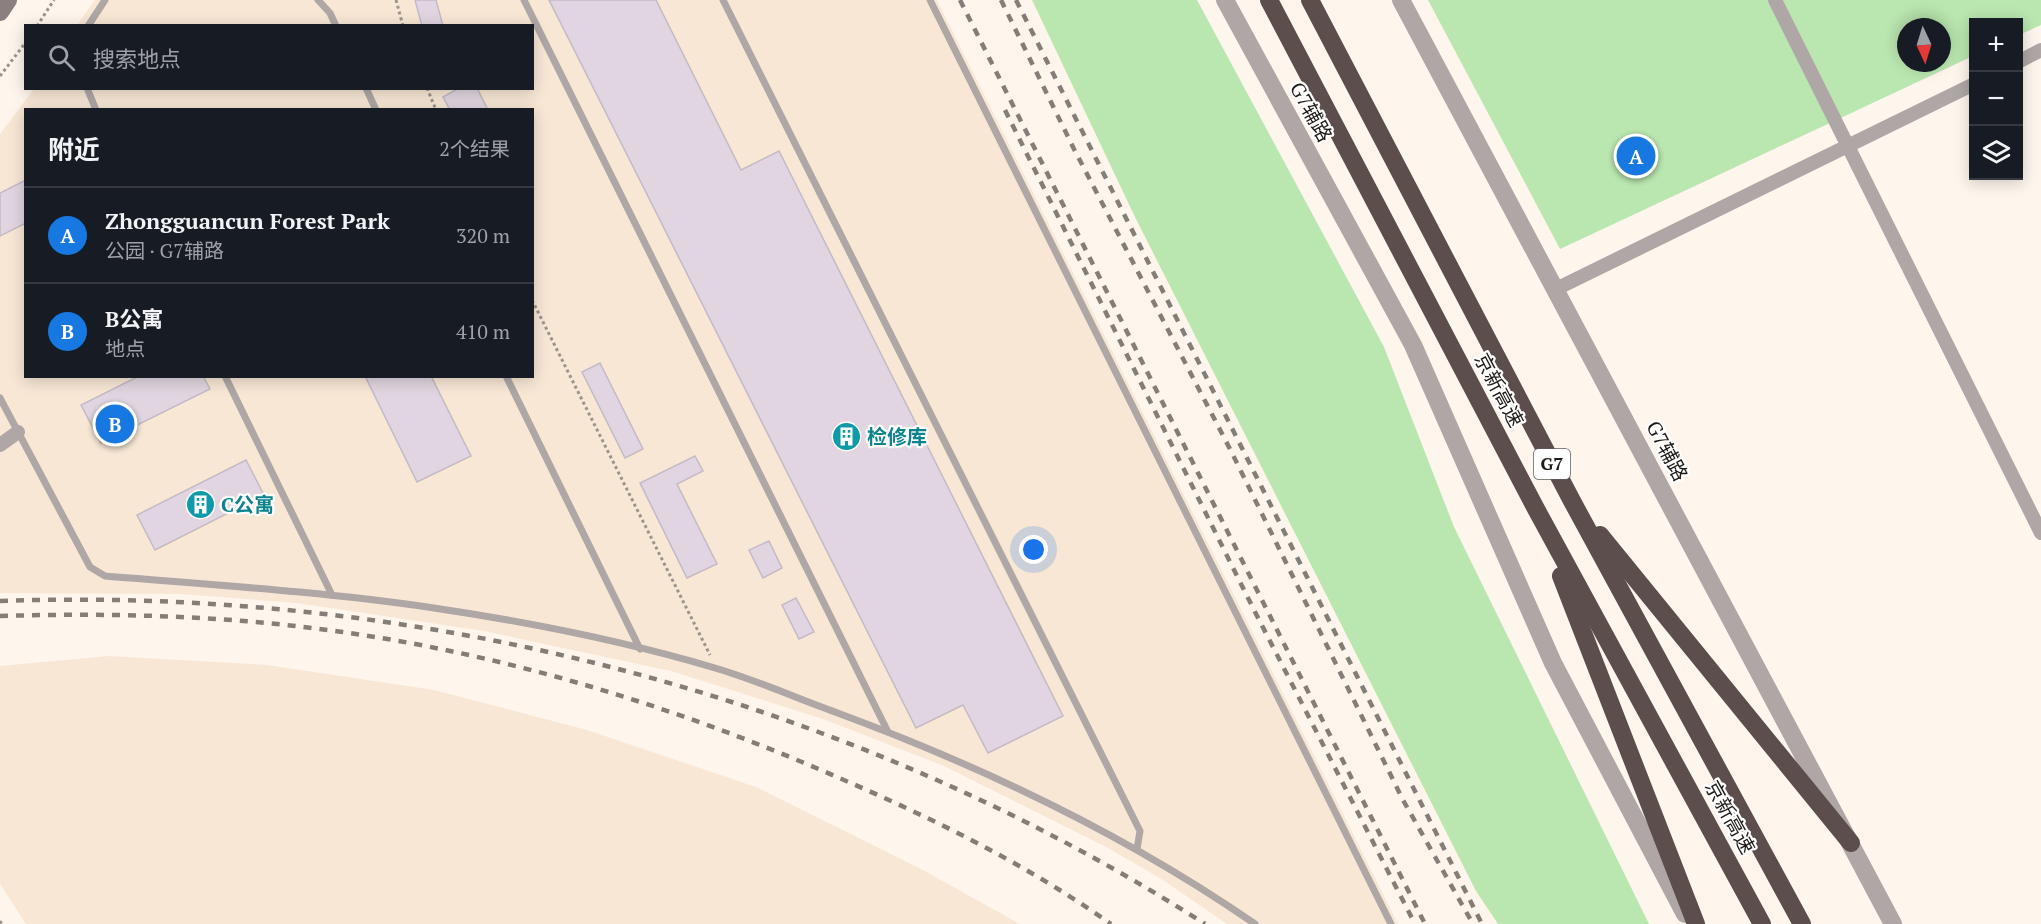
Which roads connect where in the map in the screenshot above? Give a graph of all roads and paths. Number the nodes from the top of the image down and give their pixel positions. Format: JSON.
{"nodes":[{"id":1,"x":8,"y":0,"type":"edge"},
{"id":2,"x":54,"y":0,"type":"edge"},
{"id":3,"x":105,"y":0,"type":"edge"},
{"id":4,"x":318,"y":0,"type":"edge"},
{"id":5,"x":396,"y":0,"type":"edge"},
{"id":6,"x":524,"y":0,"type":"edge"},
{"id":7,"x":723,"y":0,"type":"edge"},
{"id":8,"x":930,"y":0,"type":"edge"},
{"id":9,"x":1225,"y":0,"type":"edge"},
{"id":10,"x":1269,"y":0,"type":"edge"},
{"id":11,"x":1310,"y":0,"type":"edge"},
{"id":12,"x":1401,"y":0,"type":"edge"},
{"id":13,"x":1775,"y":0,"type":"edge"},
{"id":14,"x":0,"y":12,"type":"edge"},
{"id":15,"x":38,"y":24,"type":"edge"},
{"id":16,"x":89,"y":24,"type":"edge"},
{"id":17,"x":335,"y":24,"type":"edge"},
{"id":18,"x":402,"y":24,"type":"edge"},
{"id":19,"x":24,"y":45,"type":"edge"},
{"id":20,"x":2041,"y":50,"type":"edge"},
{"id":21,"x":2023,"y":60,"type":"edge"},
{"id":22,"x":0,"y":76,"type":"edge"},
{"id":23,"x":1969,"y":86,"type":"edge"},
{"id":24,"x":88,"y":90,"type":"edge"},
{"id":25,"x":367,"y":90,"type":"edge"},
{"id":26,"x":428,"y":90,"type":"edge"},
{"id":27,"x":95,"y":108,"type":"edge"},
{"id":28,"x":375,"y":108,"type":"edge"},
{"id":29,"x":435,"y":108,"type":"edge"},
{"id":30,"x":1848,"y":145,"type":"junction"},
{"id":31,"x":1556,"y":290,"type":"junction"},
{"id":32,"x":534,"y":304,"type":"edge"},
{"id":33,"x":226,"y":378,"type":"edge"},
{"id":34,"x":507,"y":378,"type":"edge"},
{"id":35,"x":0,"y":398,"type":"edge"},
{"id":36,"x":18,"y":432,"type":"junction"},
{"id":37,"x":0,"y":445,"type":"edge"},
{"id":38,"x":1572,"y":501,"type":"junction"},
{"id":39,"x":1535,"y":507,"type":"junction"},
{"id":40,"x":2041,"y":532,"type":"edge"},
{"id":41,"x":332,"y":595,"type":"junction"},
{"id":42,"x":640,"y":649,"type":"junction"},
{"id":43,"x":717,"y":668,"type":"junction"},
{"id":44,"x":887,"y":730,"type":"junction"},
{"id":45,"x":1851,"y":843,"type":"junction"},
{"id":46,"x":1137,"y":849,"type":"junction"},
{"id":47,"x":1255,"y":924,"type":"edge"},
{"id":48,"x":1390,"y":924,"type":"edge"},
{"id":49,"x":1690,"y":924,"type":"edge"},
{"id":50,"x":1696,"y":924,"type":"edge"},
{"id":51,"x":1762,"y":924,"type":"edge"},
{"id":52,"x":1802,"y":924,"type":"edge"},
{"id":53,"x":1893,"y":924,"type":"edge"}],
"edges":[{"from":1,"to":14,"type":"main road"},
{"from":2,"to":15,"type":"path"},
{"from":3,"to":16,"type":"lane"},
{"from":4,"to":17,"type":"lane"},
{"from":5,"to":18,"type":"path"},
{"from":6,"to":44,"type":"lane"},
{"from":7,"to":46,"type":"lane"},
{"from":8,"to":48,"type":"lane"},
{"from":9,"to":49,"type":"street","name":"G7辅路"},
{"from":10,"to":39,"type":"highway","name":"京新高速","number":"G7"},
{"from":11,"to":38,"type":"highway","name":"京新高速","number":"G7"},
{"from":12,"to":31,"type":"street","name":"G7辅路"},
{"from":13,"to":30,"type":"street"},
{"from":19,"to":22,"type":"path"},
{"from":20,"to":21,"type":"street"},
{"from":23,"to":30,"type":"street"},
{"from":24,"to":27,"type":"lane"},
{"from":25,"to":28,"type":"lane"},
{"from":26,"to":29,"type":"path"},
{"from":30,"to":31,"type":"street"},
{"from":30,"to":40,"type":"street"},
{"from":31,"to":45,"type":"street","name":"G7辅路"},
{"from":32,"to":43,"type":"path"},
{"from":33,"to":41,"type":"lane"},
{"from":34,"to":42,"type":"lane"},
{"from":35,"to":36,"type":"lane"},
{"from":36,"to":37,"type":"street"},
{"from":36,"to":41,"type":"lane"},
{"from":38,"to":45,"type":"highway"},
{"from":38,"to":52,"type":"highway","name":"京新高速","number":"G7"},
{"from":39,"to":50,"type":"highway"},
{"from":39,"to":51,"type":"highway","name":"京新高速","number":"G7"},
{"from":41,"to":42,"type":"lane"},
{"from":42,"to":43,"type":"lane"},
{"from":43,"to":44,"type":"lane"},
{"from":44,"to":46,"type":"lane"},
{"from":45,"to":53,"type":"street","name":"G7辅路"},
{"from":46,"to":47,"type":"lane"}]}
